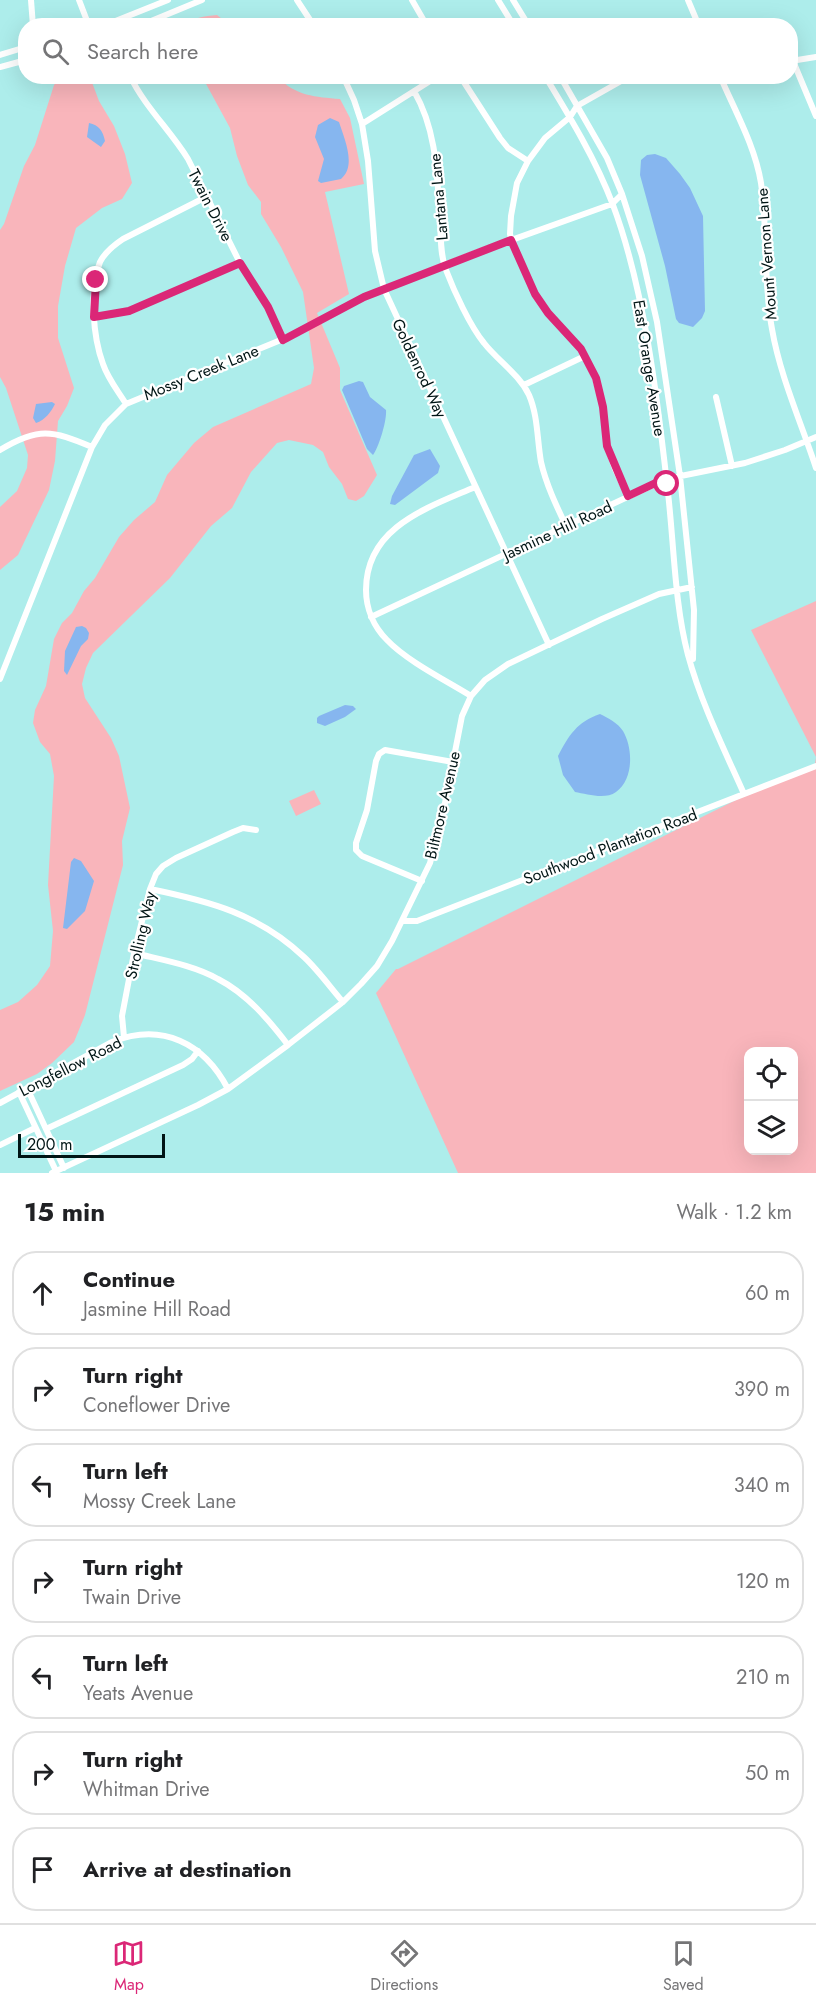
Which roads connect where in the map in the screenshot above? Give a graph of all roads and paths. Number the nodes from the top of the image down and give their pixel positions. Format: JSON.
{"nodes":[{"id":1,"x":31,"y":0,"type":"edge"},
{"id":2,"x":79,"y":0,"type":"edge"},
{"id":3,"x":202,"y":0,"type":"edge"},
{"id":4,"x":297,"y":0,"type":"edge"},
{"id":5,"x":412,"y":0,"type":"edge"},
{"id":6,"x":498,"y":0,"type":"edge"},
{"id":7,"x":513,"y":0,"type":"edge"},
{"id":8,"x":688,"y":0,"type":"edge"},
{"id":9,"x":163,"y":1,"type":"edge"},
{"id":10,"x":166,"y":16,"type":"junction"},
{"id":11,"x":32,"y":18,"type":"edge"},
{"id":12,"x":86,"y":18,"type":"edge"},
{"id":13,"x":124,"y":18,"type":"edge"},
{"id":14,"x":161,"y":18,"type":"edge"},
{"id":15,"x":309,"y":18,"type":"edge"},
{"id":16,"x":423,"y":18,"type":"edge"},
{"id":17,"x":509,"y":18,"type":"edge"},
{"id":18,"x":524,"y":18,"type":"edge"},
{"id":19,"x":696,"y":18,"type":"edge"},
{"id":20,"x":18,"y":49,"type":"edge"},
{"id":21,"x":0,"y":55,"type":"edge"},
{"id":22,"x":816,"y":57,"type":"edge"},
{"id":23,"x":798,"y":60,"type":"edge"},
{"id":24,"x":18,"y":62,"type":"edge"},
{"id":25,"x":0,"y":67,"type":"edge"},
{"id":26,"x":798,"y":75,"type":"edge"},
{"id":27,"x":134,"y":84,"type":"edge"},
{"id":28,"x":347,"y":84,"type":"edge"},
{"id":29,"x":425,"y":84,"type":"edge"},
{"id":30,"x":465,"y":84,"type":"edge"},
{"id":31,"x":550,"y":84,"type":"edge"},
{"id":32,"x":565,"y":84,"type":"edge"},
{"id":33,"x":616,"y":84,"type":"edge"},
{"id":34,"x":723,"y":84,"type":"edge"},
{"id":35,"x":414,"y":91,"type":"junction"},
{"id":36,"x":563,"y":106,"type":"junction"},
{"id":37,"x":578,"y":106,"type":"junction"},
{"id":38,"x":816,"y":116,"type":"edge"},
{"id":39,"x":570,"y":117,"type":"junction"},
{"id":40,"x":362,"y":124,"type":"junction"},
{"id":41,"x":528,"y":161,"type":"junction"},
{"id":42,"x":622,"y":194,"type":"junction"},
{"id":43,"x":206,"y":197,"type":"junction"},
{"id":44,"x":612,"y":204,"type":"junction"},
{"id":45,"x":511,"y":240,"type":"junction"},
{"id":46,"x":240,"y":263,"type":"junction"},
{"id":47,"x":445,"y":265,"type":"junction"},
{"id":48,"x":384,"y":289,"type":"junction"},
{"id":49,"x":94,"y":317,"type":"junction"},
{"id":50,"x":283,"y":340,"type":"junction"},
{"id":51,"x":585,"y":356,"type":"junction"},
{"id":52,"x":524,"y":385,"type":"junction"},
{"id":53,"x":716,"y":397,"type":"dead end"},
{"id":54,"x":126,"y":404,"type":"junction"},
{"id":55,"x":816,"y":437,"type":"edge"},
{"id":56,"x":807,"y":441,"type":"junction"},
{"id":57,"x":92,"y":447,"type":"junction"},
{"id":58,"x":0,"y":450,"type":"edge"},
{"id":59,"x":732,"y":466,"type":"junction"},
{"id":60,"x":816,"y":468,"type":"edge"},
{"id":61,"x":680,"y":476,"type":"junction"},
{"id":62,"x":666,"y":478,"type":"junction"},
{"id":63,"x":475,"y":487,"type":"junction"},
{"id":64,"x":628,"y":496,"type":"junction"},
{"id":65,"x":566,"y":526,"type":"junction"},
{"id":66,"x":506,"y":554,"type":"junction"},
{"id":67,"x":692,"y":587,"type":"junction"},
{"id":68,"x":678,"y":590,"type":"junction"},
{"id":69,"x":371,"y":617,"type":"junction"},
{"id":70,"x":549,"y":645,"type":"junction"},
{"id":71,"x":695,"y":678,"type":"junction"},
{"id":72,"x":0,"y":680,"type":"edge"},
{"id":73,"x":471,"y":696,"type":"junction"},
{"id":74,"x":453,"y":762,"type":"junction"},
{"id":75,"x":816,"y":766,"type":"edge"},
{"id":76,"x":744,"y":794,"type":"junction"},
{"id":77,"x":256,"y":830,"type":"dead end"},
{"id":78,"x":422,"y":881,"type":"junction"},
{"id":79,"x":150,"y":889,"type":"junction"},
{"id":80,"x":403,"y":921,"type":"junction"},
{"id":81,"x":134,"y":953,"type":"junction"},
{"id":82,"x":343,"y":1002,"type":"junction"},
{"id":83,"x":124,"y":1037,"type":"junction"},
{"id":84,"x":288,"y":1046,"type":"junction"},
{"id":85,"x":198,"y":1051,"type":"junction"},
{"id":86,"x":27,"y":1088,"type":"junction"},
{"id":87,"x":228,"y":1089,"type":"junction"},
{"id":88,"x":19,"y":1092,"type":"junction"},
{"id":89,"x":0,"y":1103,"type":"edge"},
{"id":90,"x":35,"y":1128,"type":"junction"},
{"id":91,"x":46,"y":1129,"type":"junction"},
{"id":92,"x":0,"y":1145,"type":"edge"},
{"id":93,"x":64,"y":1168,"type":"junction"},
{"id":94,"x":54,"y":1172,"type":"edge"}],
"edges":[{"from":1,"to":11,"type":"street"},
{"from":2,"to":12,"type":"street"},
{"from":3,"to":10,"type":"street"},
{"from":4,"to":15,"type":"street"},
{"from":5,"to":16,"type":"street"},
{"from":6,"to":17,"type":"street"},
{"from":7,"to":18,"type":"street"},
{"from":8,"to":19,"type":"street"},
{"from":9,"to":10,"type":"street"},
{"from":9,"to":13,"type":"street"},
{"from":10,"to":14,"type":"street"},
{"from":20,"to":21,"type":"street"},
{"from":22,"to":23,"type":"street"},
{"from":24,"to":25,"type":"street"},
{"from":26,"to":38,"type":"street"},
{"from":27,"to":43,"type":"street","name":"Twain Drive"},
{"from":28,"to":40,"type":"street","name":"Goldenrod Way"},
{"from":29,"to":35,"type":"street"},
{"from":30,"to":41,"type":"street"},
{"from":31,"to":36,"type":"street","name":"East Orange Avenue"},
{"from":32,"to":37,"type":"street","name":"East Orange Avenue"},
{"from":33,"to":37,"type":"street"},
{"from":34,"to":56,"type":"street","name":"Mount Vernon Lane"},
{"from":35,"to":40,"type":"street"},
{"from":35,"to":47,"type":"street","name":"Lantana Lane"},
{"from":36,"to":37,"type":"street"},
{"from":36,"to":39,"type":"street","name":"East Orange Avenue"},
{"from":37,"to":39,"type":"street"},
{"from":37,"to":42,"type":"street","name":"East Orange Avenue"},
{"from":39,"to":41,"type":"street"},
{"from":39,"to":44,"type":"street","name":"East Orange Avenue"},
{"from":40,"to":48,"type":"street","name":"Goldenrod Way"},
{"from":41,"to":45,"type":"street"},
{"from":42,"to":44,"type":"street","name":"Mossy Creek Lane"},
{"from":42,"to":61,"type":"street","name":"East Orange Avenue"},
{"from":43,"to":46,"type":"street","name":"Twain Drive"},
{"from":43,"to":49,"type":"street"},
{"from":44,"to":45,"type":"street","name":"Mossy Creek Lane"},
{"from":44,"to":62,"type":"street","name":"East Orange Avenue"},
{"from":45,"to":47,"type":"street","name":"Mossy Creek Lane"},
{"from":45,"to":51,"type":"street"},
{"from":46,"to":49,"type":"street"},
{"from":46,"to":50,"type":"street","name":"Twain Drive"},
{"from":47,"to":48,"type":"street","name":"Mossy Creek Lane"},
{"from":47,"to":52,"type":"street","name":"Lantana Lane"},
{"from":48,"to":50,"type":"street","name":"Mossy Creek Lane"},
{"from":48,"to":63,"type":"street","name":"Goldenrod Way"},
{"from":49,"to":54,"type":"street"},
{"from":50,"to":54,"type":"street","name":"Mossy Creek Lane"},
{"from":51,"to":52,"type":"street"},
{"from":51,"to":64,"type":"street"},
{"from":52,"to":65,"type":"street","name":"Lantana Lane"},
{"from":53,"to":59,"type":"street"},
{"from":54,"to":57,"type":"street","name":"Mossy Creek Lane"},
{"from":55,"to":56,"type":"street","name":"Jasmine Hill Road"},
{"from":56,"to":59,"type":"street","name":"Jasmine Hill Road"},
{"from":56,"to":60,"type":"street","name":"Mount Vernon Lane"},
{"from":57,"to":58,"type":"street"},
{"from":57,"to":72,"type":"street","name":"Mossy Creek Lane"},
{"from":59,"to":61,"type":"street","name":"Jasmine Hill Road"},
{"from":61,"to":62,"type":"street","name":"Jasmine Hill Road"},
{"from":61,"to":67,"type":"street","name":"East Orange Avenue"},
{"from":62,"to":64,"type":"street","name":"Jasmine Hill Road"},
{"from":62,"to":68,"type":"street","name":"East Orange Avenue"},
{"from":63,"to":66,"type":"street","name":"Goldenrod Way"},
{"from":63,"to":69,"type":"street"},
{"from":64,"to":65,"type":"street","name":"Jasmine Hill Road"},
{"from":65,"to":66,"type":"street","name":"Jasmine Hill Road"},
{"from":66,"to":69,"type":"street","name":"Jasmine Hill Road"},
{"from":66,"to":70,"type":"street","name":"Goldenrod Way"},
{"from":67,"to":68,"type":"street","name":"Biltmore Avenue"},
{"from":67,"to":71,"type":"street","name":"East Orange Avenue"},
{"from":68,"to":70,"type":"street","name":"Biltmore Avenue"},
{"from":68,"to":71,"type":"street","name":"East Orange Avenue"},
{"from":69,"to":73,"type":"street"},
{"from":70,"to":73,"type":"street","name":"Biltmore Avenue"},
{"from":71,"to":76,"type":"street","name":"East Orange Avenue"},
{"from":73,"to":74,"type":"street","name":"Biltmore Avenue"},
{"from":74,"to":78,"type":"street","name":"Biltmore Avenue"},
{"from":74,"to":78,"type":"street"},
{"from":75,"to":76,"type":"street","name":"Southwood Plantation Road"},
{"from":76,"to":80,"type":"street","name":"Southwood Plantation Road"},
{"from":77,"to":79,"type":"street","name":"Strolling Way"},
{"from":78,"to":80,"type":"street","name":"Biltmore Avenue"},
{"from":79,"to":81,"type":"street","name":"Strolling Way"},
{"from":79,"to":82,"type":"street"},
{"from":80,"to":82,"type":"street","name":"Biltmore Avenue"},
{"from":81,"to":83,"type":"street","name":"Strolling Way"},
{"from":81,"to":84,"type":"street"},
{"from":82,"to":84,"type":"street","name":"Biltmore Avenue"},
{"from":83,"to":85,"type":"street","name":"Longfellow Road"},
{"from":83,"to":86,"type":"street","name":"Longfellow Road"},
{"from":84,"to":87,"type":"street","name":"Biltmore Avenue"},
{"from":85,"to":87,"type":"street","name":"Longfellow Road"},
{"from":85,"to":91,"type":"street"},
{"from":86,"to":88,"type":"street","name":"Longfellow Road"},
{"from":86,"to":91,"type":"street"},
{"from":87,"to":93,"type":"street","name":"Biltmore Avenue"},
{"from":88,"to":89,"type":"street","name":"Longfellow Road"},
{"from":88,"to":90,"type":"street"},
{"from":90,"to":92,"type":"street"},
{"from":90,"to":94,"type":"street"},
{"from":91,"to":93,"type":"street"},
{"from":93,"to":94,"type":"street","name":"Biltmore Avenue"}]}
